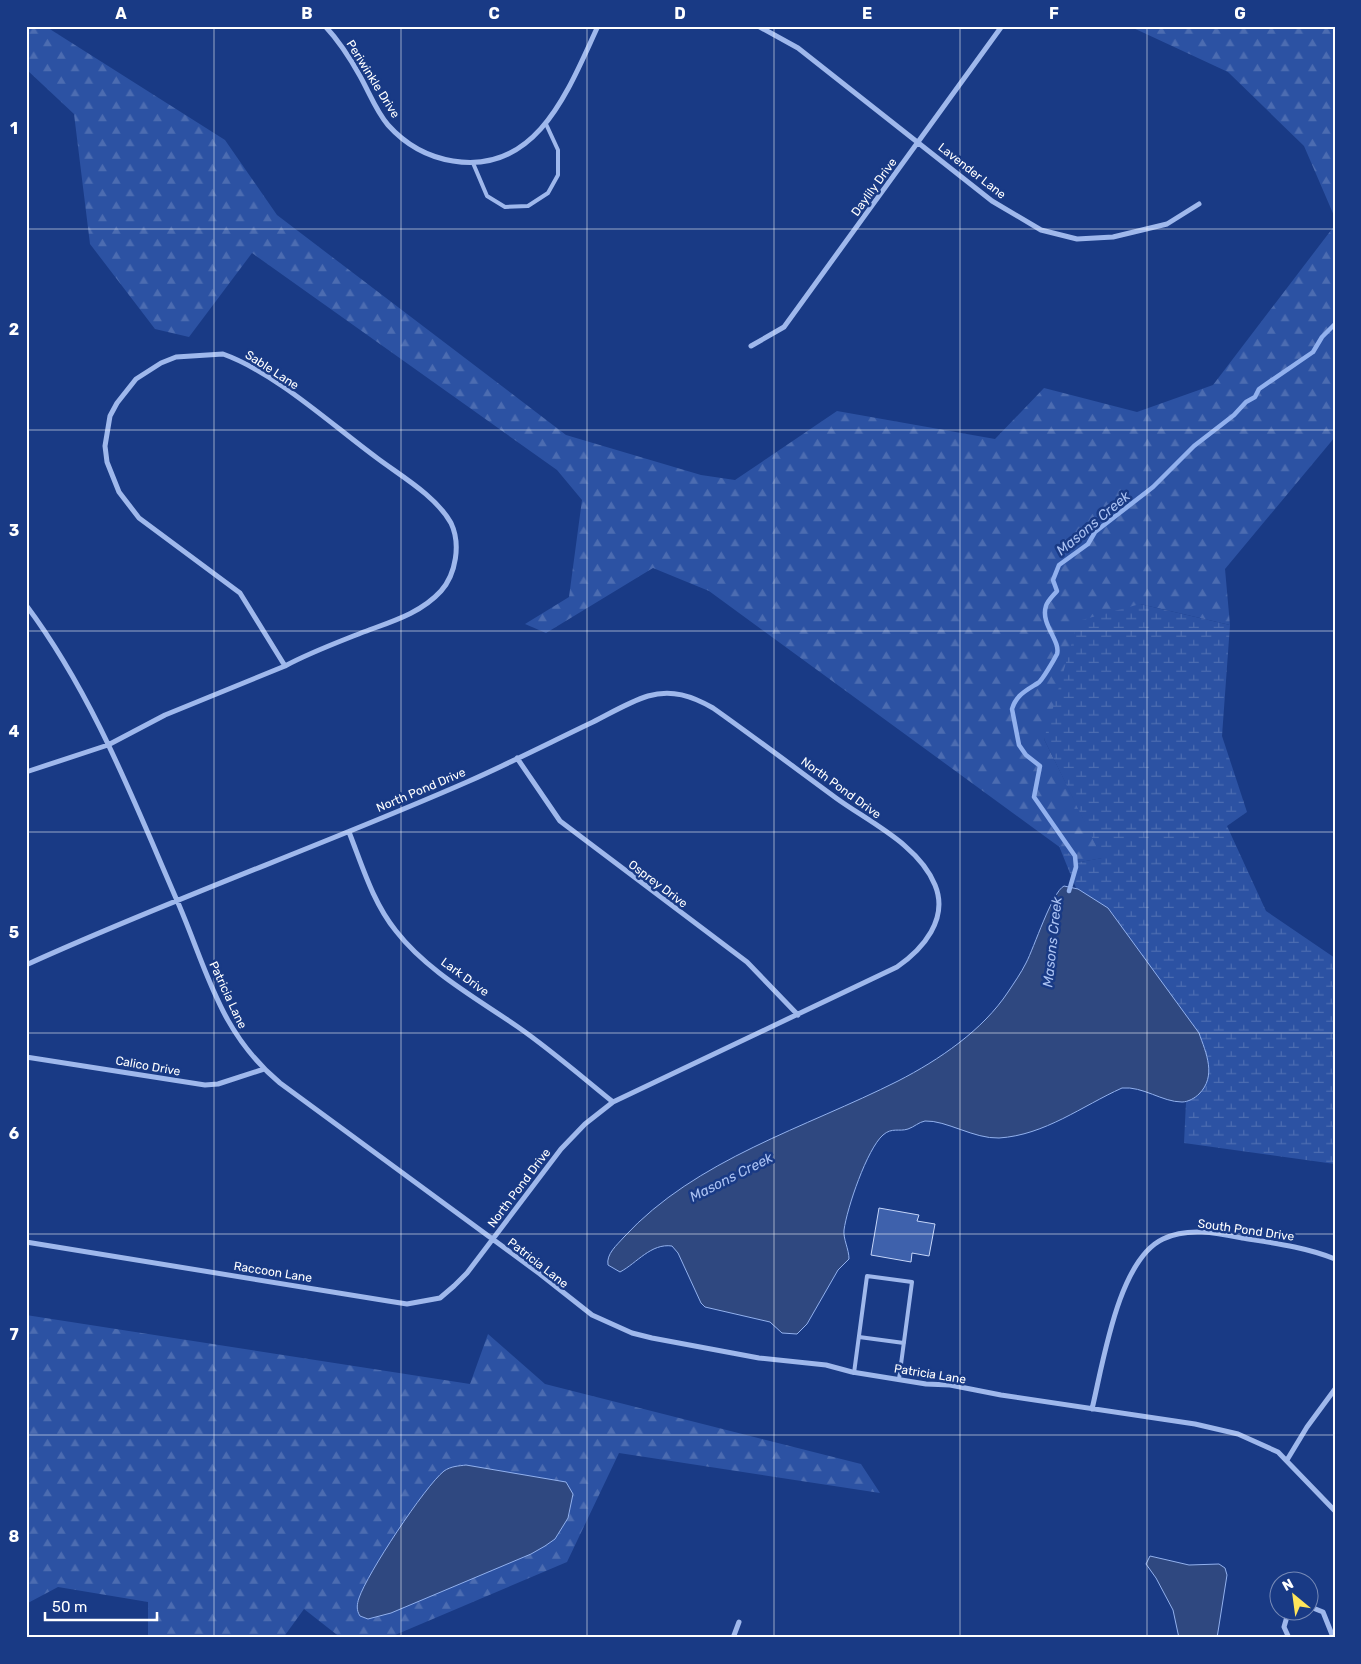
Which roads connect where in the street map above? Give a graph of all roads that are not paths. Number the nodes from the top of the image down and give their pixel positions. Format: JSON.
{"nodes":[{"id":1,"x":325,"y":26,"type":"edge"},
{"id":2,"x":598,"y":26,"type":"edge"},
{"id":3,"x":758,"y":26,"type":"edge"},
{"id":4,"x":1002,"y":26,"type":"edge"},
{"id":5,"x":546,"y":124,"type":"junction"},
{"id":6,"x":919,"y":142,"type":"junction"},
{"id":7,"x":473,"y":162,"type":"junction"},
{"id":8,"x":1199,"y":204,"type":"dead end"},
{"id":9,"x":751,"y":346,"type":"dead end"},
{"id":10,"x":26,"y":605,"type":"edge"},
{"id":11,"x":285,"y":666,"type":"junction"},
{"id":12,"x":108,"y":745,"type":"junction"},
{"id":13,"x":517,"y":758,"type":"junction"},
{"id":14,"x":26,"y":772,"type":"edge"},
{"id":15,"x":349,"y":832,"type":"junction"},
{"id":16,"x":177,"y":901,"type":"junction"},
{"id":17,"x":26,"y":965,"type":"edge"},
{"id":18,"x":798,"y":1015,"type":"junction"},
{"id":19,"x":26,"y":1057,"type":"edge"},
{"id":20,"x":264,"y":1069,"type":"junction"},
{"id":21,"x":613,"y":1102,"type":"junction"},
{"id":22,"x":492,"y":1240,"type":"junction"},
{"id":23,"x":26,"y":1242,"type":"edge"},
{"id":24,"x":1335,"y":1259,"type":"edge"},
{"id":25,"x":859,"y":1337,"type":"junction"},
{"id":26,"x":904,"y":1343,"type":"junction"},
{"id":27,"x":854,"y":1373,"type":"junction"},
{"id":28,"x":899,"y":1379,"type":"junction"},
{"id":29,"x":1335,"y":1389,"type":"edge"},
{"id":30,"x":1092,"y":1410,"type":"junction"},
{"id":31,"x":1287,"y":1460,"type":"junction"},
{"id":32,"x":1335,"y":1511,"type":"edge"},
{"id":33,"x":1318,"y":1610,"type":"edge"},
{"id":34,"x":739,"y":1622,"type":"dead end"},
{"id":35,"x":1285,"y":1622,"type":"edge"},
{"id":36,"x":1333,"y":1637,"type":"edge"},
{"id":37,"x":733,"y":1638,"type":"edge"},
{"id":38,"x":1289,"y":1638,"type":"edge"}],
"edges":[{"from":1,"to":7,"type":"street","name":"Periwinkle Drive"},
{"from":2,"to":5,"type":"street","name":"Periwinkle Drive"},
{"from":3,"to":6,"type":"street","name":"Lavender Lane"},
{"from":4,"to":6,"type":"street","name":"Daylily Drive"},
{"from":5,"to":7,"type":"street","name":"Periwinkle Drive"},
{"from":5,"to":7,"type":"lane"},
{"from":6,"to":8,"type":"street","name":"Lavender Lane"},
{"from":6,"to":9,"type":"street","name":"Daylily Drive"},
{"from":10,"to":12,"type":"street","name":"Patricia Lane"},
{"from":11,"to":11,"type":"street","name":"Sable Lane"},
{"from":11,"to":12,"type":"street","name":"Sable Lane"},
{"from":12,"to":14,"type":"street","name":"Sable Lane"},
{"from":12,"to":16,"type":"street","name":"Patricia Lane"},
{"from":13,"to":15,"type":"street","name":"North Pond Drive"},
{"from":13,"to":18,"type":"street","name":"Osprey Drive"},
{"from":13,"to":18,"type":"street","name":"North Pond Drive"},
{"from":15,"to":16,"type":"street","name":"North Pond Drive"},
{"from":15,"to":21,"type":"street","name":"Lark Drive"},
{"from":16,"to":17,"type":"street"},
{"from":16,"to":20,"type":"street","name":"Patricia Lane"},
{"from":18,"to":21,"type":"street","name":"North Pond Drive"},
{"from":19,"to":20,"type":"street","name":"Calico Drive"},
{"from":20,"to":22,"type":"street","name":"Patricia Lane"},
{"from":21,"to":22,"type":"street","name":"North Pond Drive"},
{"from":22,"to":23,"type":"street","name":"Raccoon Lane"},
{"from":22,"to":27,"type":"street","name":"Patricia Lane"},
{"from":24,"to":30,"type":"street","name":"South Pond Drive"},
{"from":25,"to":26,"type":"lane"},
{"from":25,"to":26,"type":"lane"},
{"from":25,"to":27,"type":"lane"},
{"from":26,"to":28,"type":"lane"},
{"from":27,"to":28,"type":"street","name":"Patricia Lane"},
{"from":28,"to":30,"type":"street","name":"Patricia Lane"},
{"from":29,"to":31,"type":"street"},
{"from":30,"to":31,"type":"street","name":"Patricia Lane"},
{"from":31,"to":32,"type":"street","name":"Patricia Lane"},
{"from":33,"to":36,"type":"street"},
{"from":34,"to":37,"type":"street"},
{"from":35,"to":38,"type":"street"}]}
